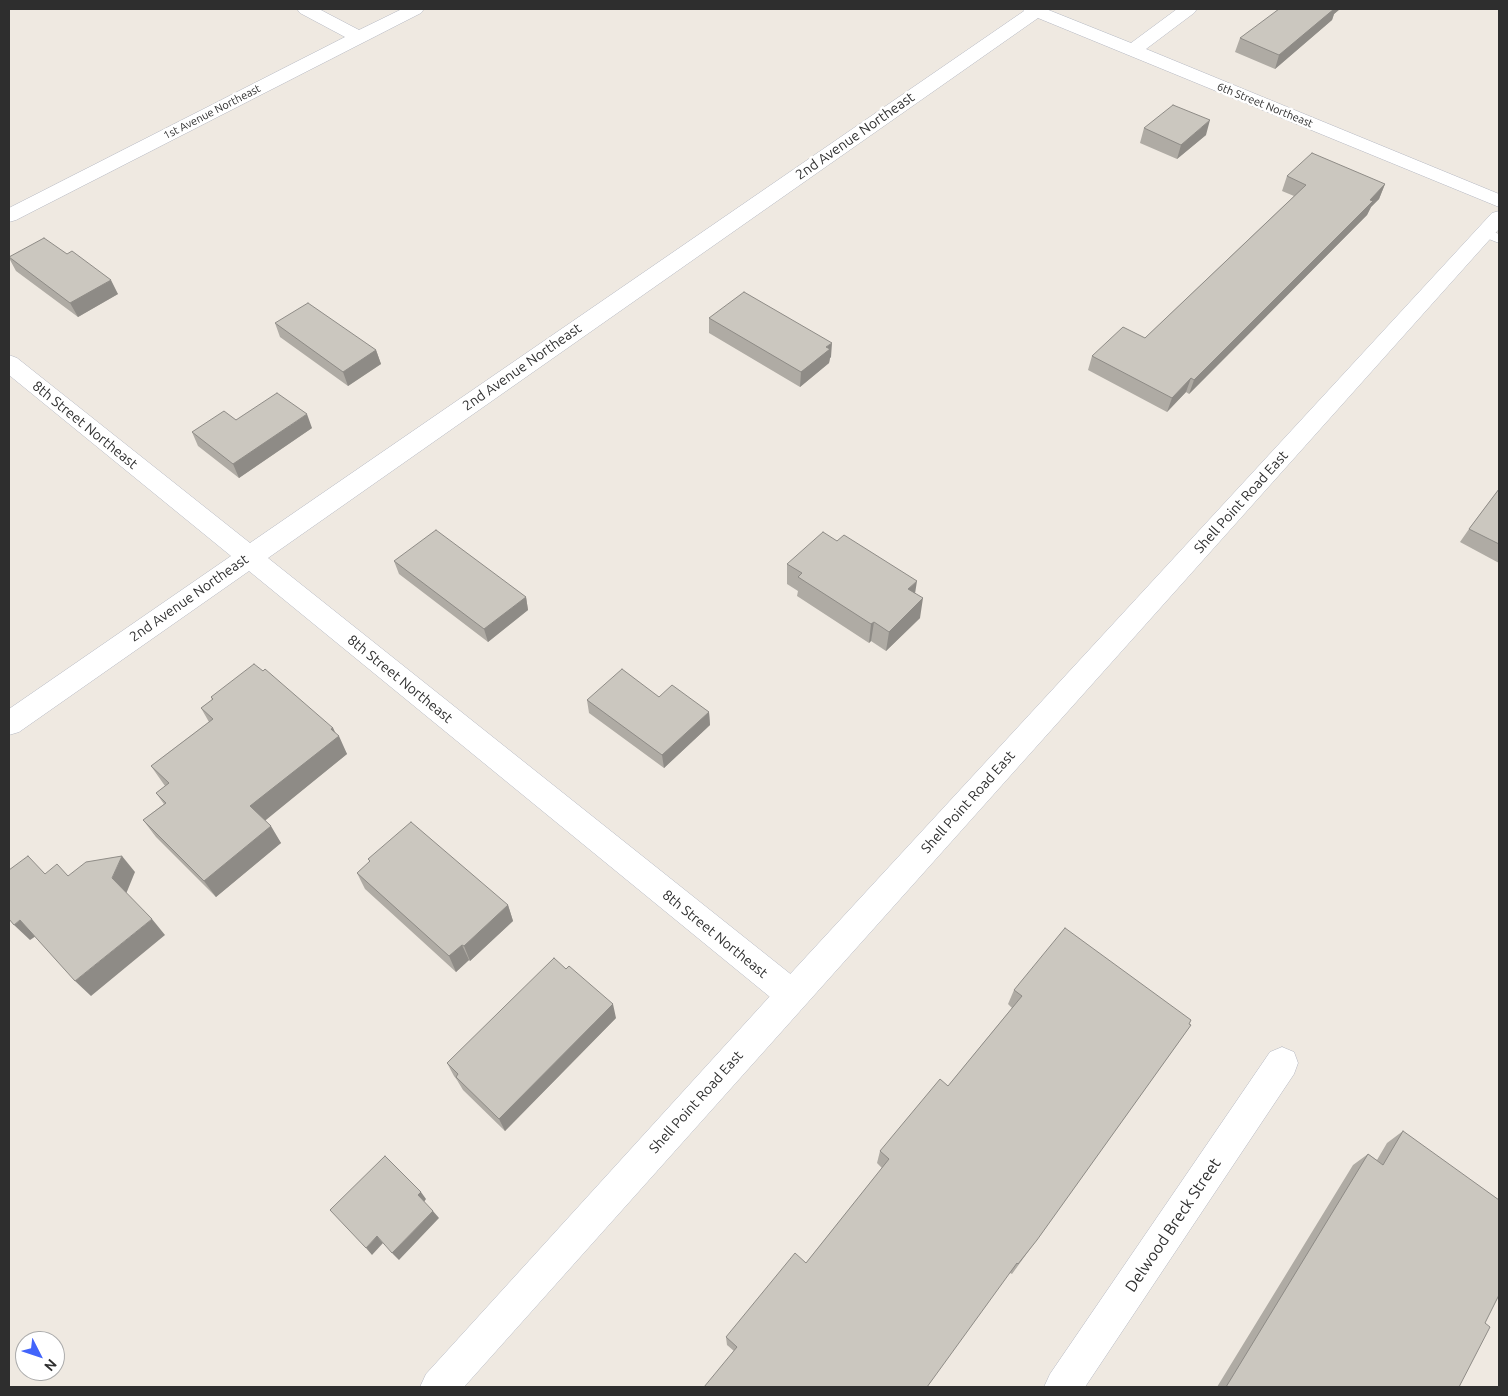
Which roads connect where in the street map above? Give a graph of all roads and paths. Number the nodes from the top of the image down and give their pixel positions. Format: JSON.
{"nodes":[{"id":1,"x":306,"y":9,"type":"edge"},
{"id":2,"x":415,"y":9,"type":"edge"},
{"id":3,"x":1188,"y":9,"type":"edge"},
{"id":4,"x":1033,"y":10,"type":"edge"},
{"id":5,"x":358,"y":37,"type":"junction"},
{"id":6,"x":1132,"y":51,"type":"junction"},
{"id":7,"x":1499,"y":201,"type":"edge"},
{"id":8,"x":9,"y":216,"type":"edge"},
{"id":9,"x":1495,"y":230,"type":"edge"},
{"id":10,"x":9,"y":363,"type":"edge"},
{"id":11,"x":248,"y":557,"type":"junction"},
{"id":12,"x":9,"y":724,"type":"edge"},
{"id":13,"x":792,"y":996,"type":"junction"},
{"id":14,"x":1282,"y":1063,"type":"dead end"},
{"id":15,"x":439,"y":1387,"type":"edge"},
{"id":16,"x":1063,"y":1387,"type":"edge"}],
"edges":[{"from":1,"to":5,"type":"street"},
{"from":2,"to":5,"type":"street","name":"1st Avenue Northeast"},
{"from":3,"to":6,"type":"street"},
{"from":4,"to":6,"type":"street","name":"6th Street Northeast"},
{"from":4,"to":11,"type":"street","name":"2nd Avenue Northeast"},
{"from":5,"to":8,"type":"street","name":"1st Avenue Northeast"},
{"from":6,"to":7,"type":"street","name":"6th Street Northeast"},
{"from":9,"to":13,"type":"street","name":"Shell Point Road East"},
{"from":10,"to":11,"type":"street","name":"8th Street Northeast"},
{"from":11,"to":12,"type":"street","name":"2nd Avenue Northeast"},
{"from":11,"to":13,"type":"street","name":"8th Street Northeast"},
{"from":13,"to":15,"type":"street","name":"Shell Point Road East"},
{"from":14,"to":16,"type":"street","name":"Delwood Breck Street"}]}
